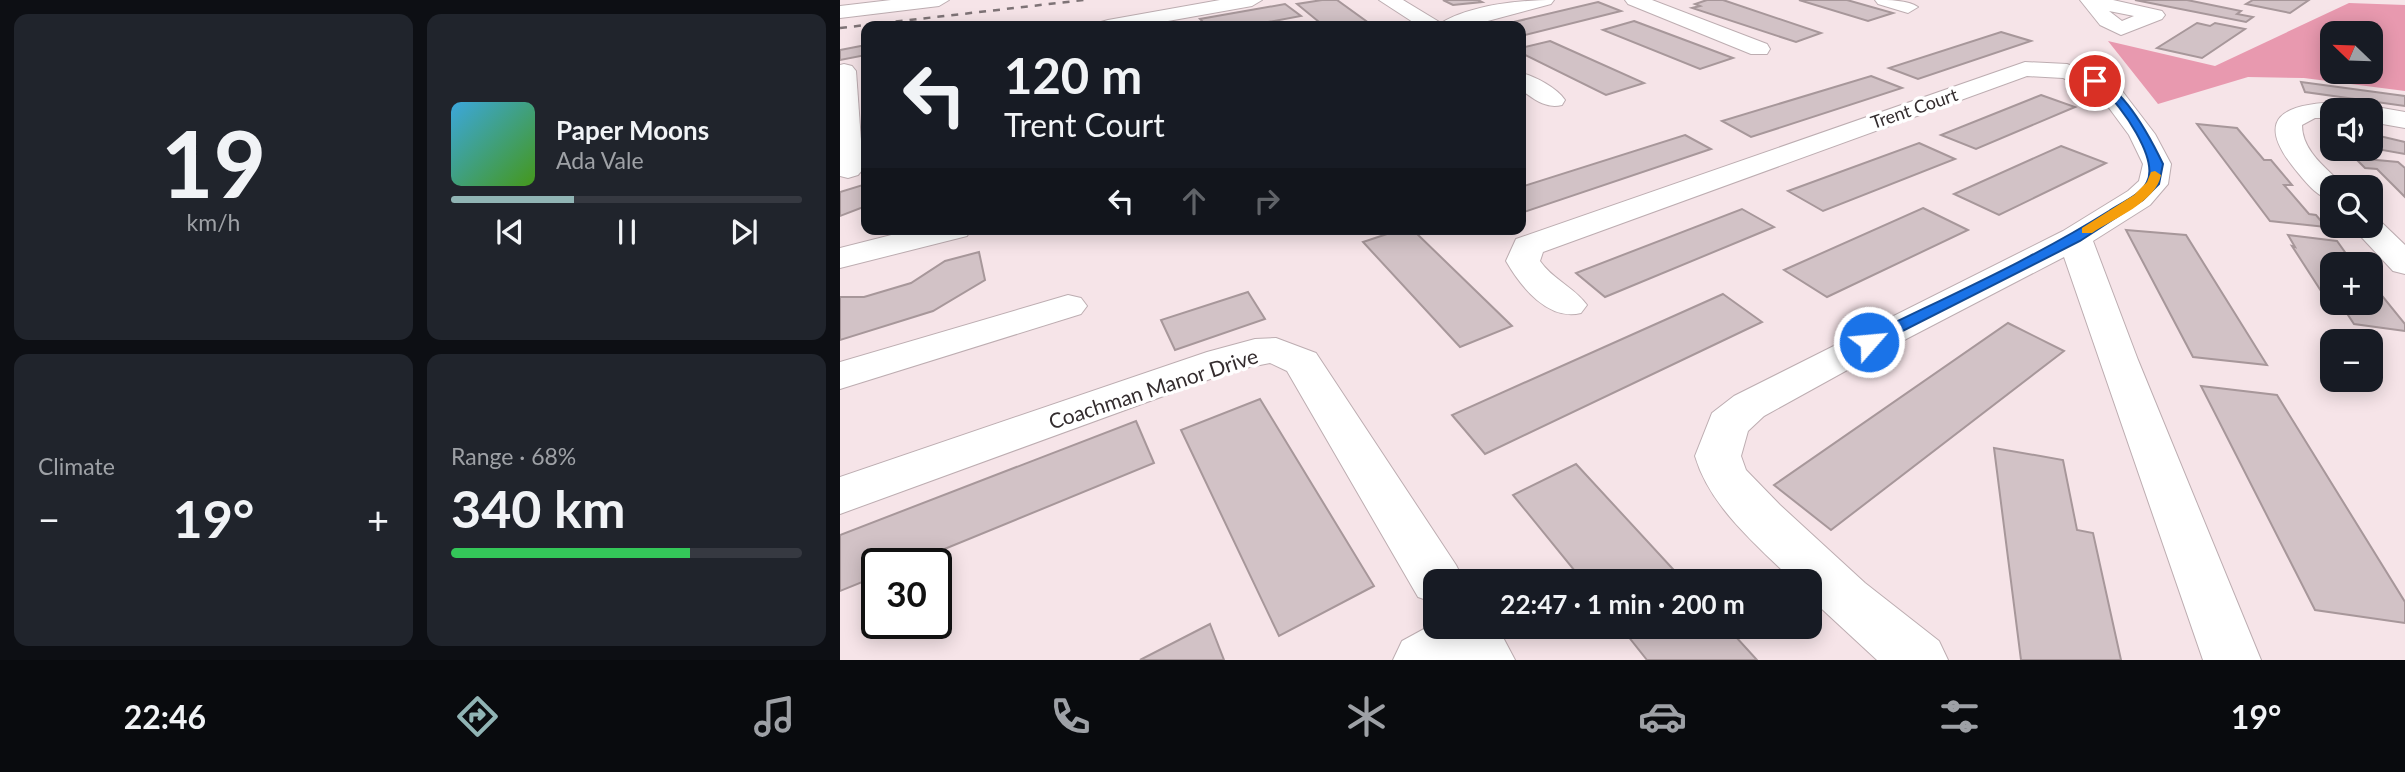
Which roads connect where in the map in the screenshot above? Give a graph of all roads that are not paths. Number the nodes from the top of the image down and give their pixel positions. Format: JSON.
{"nodes":[{"id":1,"x":938,"y":0,"type":"edge"},
{"id":2,"x":1252,"y":0,"type":"edge"},
{"id":3,"x":1389,"y":0,"type":"edge"},
{"id":4,"x":1635,"y":0,"type":"edge"},
{"id":5,"x":1885,"y":0,"type":"edge"},
{"id":6,"x":2091,"y":0,"type":"edge"},
{"id":7,"x":1532,"y":1,"type":"edge"},
{"id":8,"x":1908,"y":7,"type":"dead end"},
{"id":9,"x":840,"y":12,"type":"edge"},
{"id":10,"x":1157,"y":21,"type":"edge"},
{"id":11,"x":1425,"y":21,"type":"edge"},
{"id":12,"x":1465,"y":21,"type":"edge"},
{"id":13,"x":1759,"y":49,"type":"dead end"},
{"id":14,"x":850,"y":70,"type":"edge"},
{"id":15,"x":1526,"y":83,"type":"edge"},
{"id":16,"x":1553,"y":100,"type":"dead end"},
{"id":17,"x":2320,"y":111,"type":"edge"},
{"id":18,"x":2383,"y":116,"type":"edge"},
{"id":19,"x":2405,"y":120,"type":"edge"},
{"id":20,"x":852,"y":168,"type":"edge"},
{"id":21,"x":2320,"y":177,"type":"edge"},
{"id":22,"x":931,"y":235,"type":"edge"},
{"id":23,"x":2076,"y":238,"type":"junction"},
{"id":24,"x":2381,"y":238,"type":"edge"},
{"id":25,"x":2401,"y":256,"type":"edge"},
{"id":26,"x":840,"y":258,"type":"edge"},
{"id":27,"x":1569,"y":305,"type":"dead end"},
{"id":28,"x":1068,"y":306,"type":"dead end"},
{"id":29,"x":840,"y":376,"type":"edge"},
{"id":30,"x":840,"y":496,"type":"edge"},
{"id":31,"x":1430,"y":569,"type":"edge"},
{"id":32,"x":1919,"y":660,"type":"edge"},
{"id":33,"x":2232,"y":660,"type":"edge"}],
"edges":[{"from":1,"to":9,"type":"street"},
{"from":2,"to":10,"type":"street"},
{"from":3,"to":11,"type":"street"},
{"from":4,"to":13,"type":"street"},
{"from":5,"to":8,"type":"street"},
{"from":6,"to":6,"type":"street"},
{"from":7,"to":12,"type":"street"},
{"from":14,"to":20,"type":"street"},
{"from":15,"to":16,"type":"street"},
{"from":17,"to":21,"type":"street"},
{"from":18,"to":19,"type":"street"},
{"from":22,"to":26,"type":"street"},
{"from":23,"to":27,"type":"street","name":"Trent Court"},
{"from":23,"to":32,"type":"street","name":"Trent Court"},
{"from":23,"to":33,"type":"street"},
{"from":24,"to":25,"type":"street"},
{"from":28,"to":29,"type":"street"},
{"from":30,"to":31,"type":"street","name":"Coachman Manor Drive"}]}
